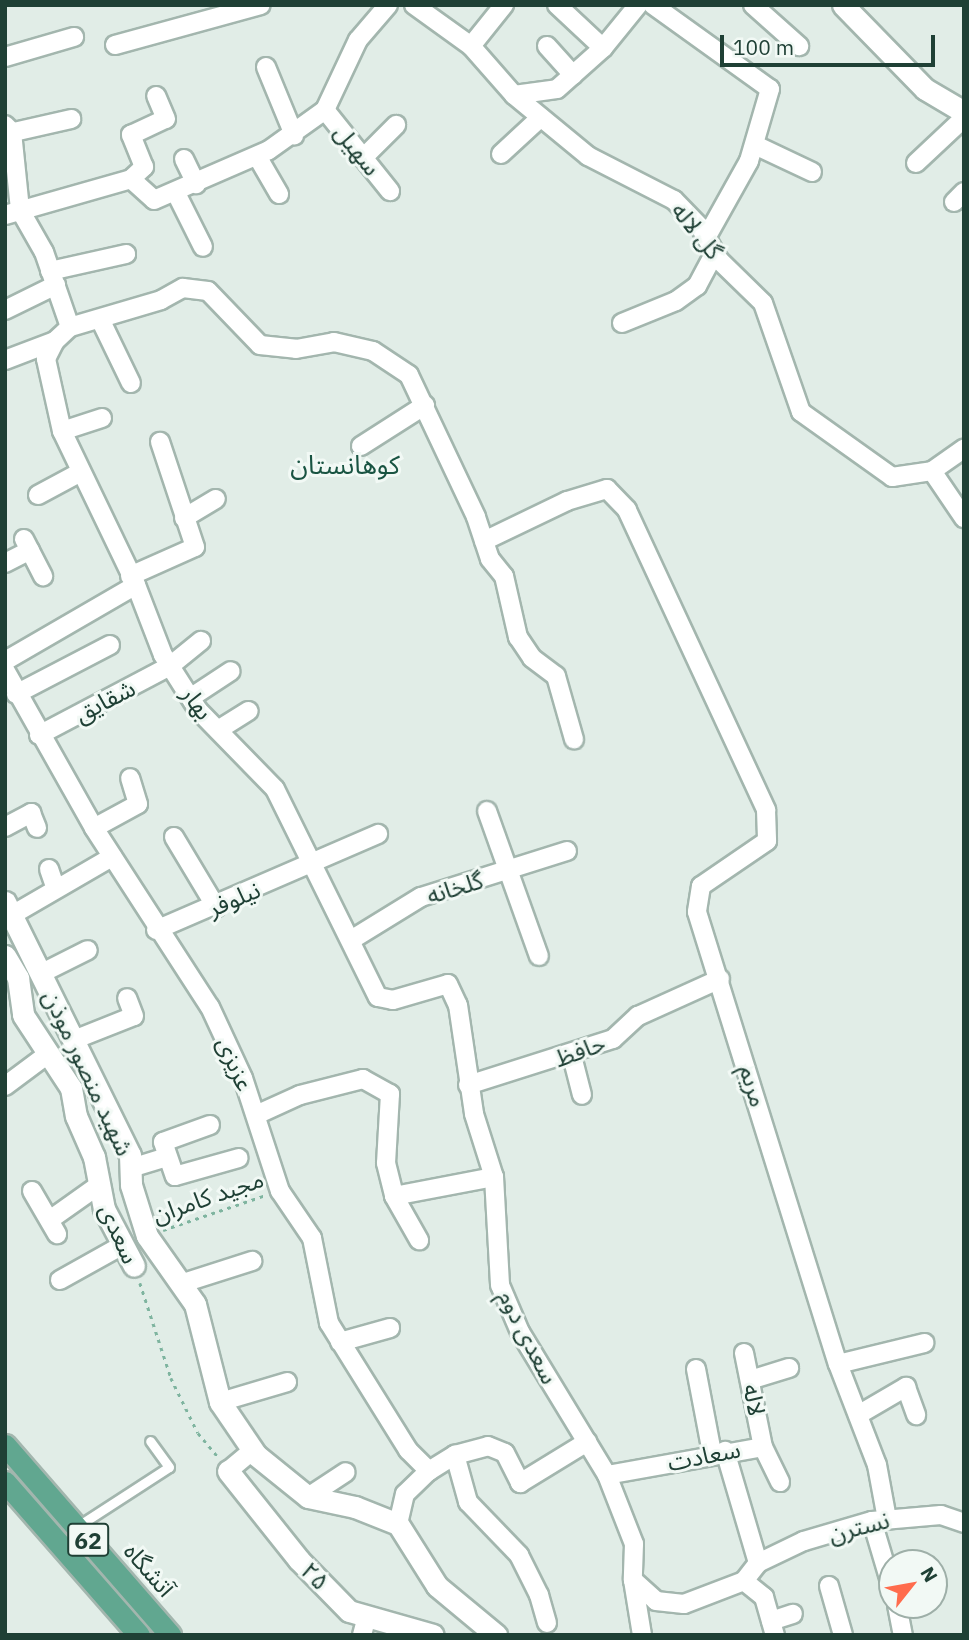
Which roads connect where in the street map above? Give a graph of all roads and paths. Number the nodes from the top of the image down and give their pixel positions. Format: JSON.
{"nodes":[{"id":1,"x":261,"y":5,"type":"edge"},
{"id":2,"x":388,"y":5,"type":"edge"},
{"id":3,"x":504,"y":5,"type":"edge"},
{"id":4,"x":557,"y":5,"type":"edge"},
{"id":5,"x":638,"y":5,"type":"edge"},
{"id":6,"x":653,"y":5,"type":"edge"},
{"id":7,"x":752,"y":5,"type":"edge"},
{"id":8,"x":843,"y":5,"type":"edge"},
{"id":9,"x":419,"y":7,"type":"edge"},
{"id":10,"x":74,"y":37,"type":"dead end"},
{"id":11,"x":115,"y":45,"type":"dead end"},
{"id":12,"x":471,"y":46,"type":"junction"},
{"id":13,"x":547,"y":46,"type":"dead end"},
{"id":14,"x":799,"y":46,"type":"dead end"},
{"id":15,"x":603,"y":48,"type":"junction"},
{"id":16,"x":5,"y":57,"type":"edge"},
{"id":17,"x":266,"y":67,"type":"dead end"},
{"id":18,"x":573,"y":75,"type":"junction"},
{"id":19,"x":514,"y":95,"type":"junction"},
{"id":20,"x":156,"y":96,"type":"dead end"},
{"id":21,"x":325,"y":110,"type":"junction"},
{"id":22,"x":964,"y":112,"type":"edge"},
{"id":23,"x":541,"y":117,"type":"junction"},
{"id":24,"x":964,"y":118,"type":"edge"},
{"id":25,"x":71,"y":119,"type":"dead end"},
{"id":26,"x":396,"y":125,"type":"dead end"},
{"id":27,"x":8,"y":130,"type":"edge"},
{"id":28,"x":294,"y":135,"type":"junction"},
{"id":29,"x":755,"y":145,"type":"junction"},
{"id":30,"x":501,"y":154,"type":"dead end"},
{"id":31,"x":257,"y":156,"type":"junction"},
{"id":32,"x":363,"y":158,"type":"junction"},
{"id":33,"x":184,"y":159,"type":"dead end"},
{"id":34,"x":916,"y":163,"type":"dead end"},
{"id":35,"x":812,"y":172,"type":"dead end"},
{"id":36,"x":131,"y":179,"type":"junction"},
{"id":37,"x":196,"y":184,"type":"junction"},
{"id":38,"x":390,"y":191,"type":"dead end"},
{"id":39,"x":176,"y":193,"type":"junction"},
{"id":40,"x":279,"y":194,"type":"dead end"},
{"id":41,"x":13,"y":213,"type":"edge"},
{"id":42,"x":711,"y":245,"type":"junction"},
{"id":43,"x":203,"y":247,"type":"dead end"},
{"id":44,"x":126,"y":254,"type":"dead end"},
{"id":45,"x":53,"y":278,"type":"junction"},
{"id":46,"x":5,"y":310,"type":"edge"},
{"id":47,"x":100,"y":319,"type":"junction"},
{"id":48,"x":622,"y":323,"type":"dead end"},
{"id":49,"x":71,"y":327,"type":"junction"},
{"id":50,"x":55,"y":341,"type":"junction"},
{"id":51,"x":5,"y":360,"type":"edge"},
{"id":52,"x":131,"y":383,"type":"dead end"},
{"id":53,"x":425,"y":405,"type":"junction"},
{"id":54,"x":102,"y":418,"type":"dead end"},
{"id":55,"x":62,"y":431,"type":"junction"},
{"id":56,"x":160,"y":442,"type":"dead end"},
{"id":57,"x":360,"y":446,"type":"dead end"},
{"id":58,"x":964,"y":449,"type":"edge"},
{"id":59,"x":932,"y":471,"type":"junction"},
{"id":60,"x":79,"y":473,"type":"junction"},
{"id":61,"x":38,"y":495,"type":"dead end"},
{"id":62,"x":216,"y":499,"type":"dead end"},
{"id":63,"x":184,"y":518,"type":"junction"},
{"id":64,"x":964,"y":518,"type":"edge"},
{"id":65,"x":484,"y":541,"type":"junction"},
{"id":66,"x":5,"y":563,"type":"edge"},
{"id":67,"x":43,"y":576,"type":"dead end"},
{"id":68,"x":133,"y":581,"type":"junction"},
{"id":69,"x":201,"y":641,"type":"dead end"},
{"id":70,"x":110,"y":645,"type":"dead end"},
{"id":71,"x":5,"y":661,"type":"edge"},
{"id":72,"x":170,"y":666,"type":"junction"},
{"id":73,"x":5,"y":670,"type":"edge"},
{"id":74,"x":231,"y":671,"type":"dead end"},
{"id":75,"x":16,"y":694,"type":"junction"},
{"id":76,"x":193,"y":696,"type":"junction"},
{"id":77,"x":248,"y":711,"type":"dead end"},
{"id":78,"x":218,"y":730,"type":"junction"},
{"id":79,"x":39,"y":735,"type":"junction"},
{"id":80,"x":574,"y":739,"type":"dead end"},
{"id":81,"x":130,"y":778,"type":"dead end"},
{"id":82,"x":487,"y":811,"type":"dead end"},
{"id":83,"x":5,"y":827,"type":"edge"},
{"id":84,"x":37,"y":828,"type":"dead end"},
{"id":85,"x":94,"y":828,"type":"junction"},
{"id":86,"x":378,"y":834,"type":"dead end"},
{"id":87,"x":174,"y":837,"type":"dead end"},
{"id":88,"x":567,"y":851,"type":"dead end"},
{"id":89,"x":112,"y":857,"type":"junction"},
{"id":90,"x":311,"y":866,"type":"junction"},
{"id":91,"x":48,"y":869,"type":"dead end"},
{"id":92,"x":506,"y":873,"type":"junction"},
{"id":93,"x":56,"y":889,"type":"junction"},
{"id":94,"x":216,"y":907,"type":"junction"},
{"id":95,"x":9,"y":909,"type":"edge"},
{"id":96,"x":156,"y":930,"type":"junction"},
{"id":97,"x":351,"y":940,"type":"junction"},
{"id":98,"x":88,"y":950,"type":"dead end"},
{"id":99,"x":5,"y":956,"type":"edge"},
{"id":100,"x":539,"y":956,"type":"dead end"},
{"id":101,"x":42,"y":973,"type":"junction"},
{"id":102,"x":720,"y":979,"type":"junction"},
{"id":103,"x":448,"y":984,"type":"joint"},
{"id":104,"x":12,"y":998,"type":"edge"},
{"id":105,"x":127,"y":998,"type":"dead end"},
{"id":106,"x":76,"y":1039,"type":"junction"},
{"id":107,"x":48,"y":1054,"type":"junction"},
{"id":108,"x":572,"y":1056,"type":"junction"},
{"id":109,"x":468,"y":1085,"type":"junction"},
{"id":110,"x":5,"y":1086,"type":"edge"},
{"id":111,"x":582,"y":1095,"type":"dead end"},
{"id":112,"x":256,"y":1115,"type":"junction"},
{"id":113,"x":210,"y":1125,"type":"dead end"},
{"id":114,"x":166,"y":1157,"type":"junction"},
{"id":115,"x":239,"y":1158,"type":"dead end"},
{"id":116,"x":131,"y":1168,"type":"junction"},
{"id":117,"x":494,"y":1177,"type":"junction"},
{"id":118,"x":99,"y":1185,"type":"junction"},
{"id":119,"x":32,"y":1191,"type":"dead end"},
{"id":120,"x":280,"y":1191,"type":"junction"},
{"id":121,"x":394,"y":1196,"type":"junction"},
{"id":122,"x":144,"y":1229,"type":"junction"},
{"id":123,"x":119,"y":1238,"type":"junction"},
{"id":124,"x":419,"y":1240,"type":"dead end"},
{"id":125,"x":252,"y":1261,"type":"dead end"},
{"id":126,"x":134,"y":1266,"type":"joint"},
{"id":127,"x":60,"y":1280,"type":"dead end"},
{"id":128,"x":180,"y":1284,"type":"junction"},
{"id":129,"x":390,"y":1328,"type":"dead end"},
{"id":130,"x":340,"y":1342,"type":"junction"},
{"id":131,"x":925,"y":1343,"type":"dead end"},
{"id":132,"x":744,"y":1353,"type":"dead end"},
{"id":133,"x":838,"y":1364,"type":"junction"},
{"id":134,"x":789,"y":1368,"type":"dead end"},
{"id":135,"x":696,"y":1369,"type":"dead end"},
{"id":136,"x":750,"y":1380,"type":"junction"},
{"id":137,"x":287,"y":1382,"type":"dead end"},
{"id":138,"x":220,"y":1402,"type":"junction"},
{"id":139,"x":859,"y":1415,"type":"junction"},
{"id":140,"x":916,"y":1415,"type":"dead end"},
{"id":141,"x":150,"y":1441,"type":"dead end"},
{"id":142,"x":587,"y":1442,"type":"junction"},
{"id":143,"x":5,"y":1445,"type":"edge"},
{"id":144,"x":763,"y":1447,"type":"junction"},
{"id":145,"x":252,"y":1451,"type":"junction"},
{"id":146,"x":719,"y":1452,"type":"junction"},
{"id":147,"x":455,"y":1455,"type":"junction"},
{"id":148,"x":228,"y":1471,"type":"junction"},
{"id":149,"x":429,"y":1471,"type":"junction"},
{"id":150,"x":346,"y":1472,"type":"dead end"},
{"id":151,"x":607,"y":1475,"type":"junction"},
{"id":152,"x":5,"y":1482,"type":"edge"},
{"id":153,"x":780,"y":1482,"type":"dead end"},
{"id":154,"x":307,"y":1497,"type":"junction"},
{"id":155,"x":964,"y":1506,"type":"edge"},
{"id":156,"x":941,"y":1515,"type":"junction"},
{"id":157,"x":879,"y":1520,"type":"junction"},
{"id":158,"x":964,"y":1523,"type":"edge"},
{"id":159,"x":398,"y":1524,"type":"junction"},
{"id":160,"x":76,"y":1527,"type":"junction"},
{"id":161,"x":885,"y":1549,"type":"edge"},
{"id":162,"x":758,"y":1563,"type":"junction"},
{"id":163,"x":632,"y":1580,"type":"junction"},
{"id":164,"x":744,"y":1581,"type":"junction"},
{"id":165,"x":830,"y":1586,"type":"dead end"},
{"id":166,"x":793,"y":1614,"type":"dead end"},
{"id":167,"x":547,"y":1623,"type":"dead end"},
{"id":168,"x":364,"y":1625,"type":"edge"},
{"id":169,"x":773,"y":1628,"type":"edge"},
{"id":170,"x":139,"y":1635,"type":"edge"},
{"id":171,"x":170,"y":1635,"type":"edge"},
{"id":172,"x":433,"y":1635,"type":"edge"},
{"id":173,"x":496,"y":1635,"type":"edge"},
{"id":174,"x":642,"y":1635,"type":"edge"},
{"id":175,"x":843,"y":1635,"type":"edge"}],
"edges":[{"from":1,"to":11,"type":"street"},
{"from":2,"to":21,"type":"street"},
{"from":3,"to":12,"type":"street"},
{"from":4,"to":15,"type":"street"},
{"from":5,"to":15,"type":"street"},
{"from":6,"to":29,"type":"street"},
{"from":7,"to":14,"type":"street"},
{"from":8,"to":22,"type":"street"},
{"from":9,"to":12,"type":"street","name":"گل لاله"},
{"from":10,"to":16,"type":"street"},
{"from":12,"to":19,"type":"street","name":"گل لاله"},
{"from":13,"to":18,"type":"street"},
{"from":15,"to":18,"type":"street"},
{"from":17,"to":28,"type":"street"},
{"from":18,"to":19,"type":"street"},
{"from":19,"to":23,"type":"street","name":"گل لاله"},
{"from":20,"to":36,"type":"street"},
{"from":21,"to":28,"type":"street"},
{"from":21,"to":32,"type":"street","name":"سهیل"},
{"from":23,"to":30,"type":"street"},
{"from":23,"to":42,"type":"street","name":"گل لاله"},
{"from":24,"to":34,"type":"street"},
{"from":25,"to":27,"type":"street"},
{"from":26,"to":32,"type":"street"},
{"from":27,"to":41,"type":"street"},
{"from":28,"to":31,"type":"street"},
{"from":29,"to":35,"type":"street"},
{"from":29,"to":42,"type":"street"},
{"from":31,"to":37,"type":"street"},
{"from":31,"to":40,"type":"street"},
{"from":32,"to":38,"type":"street","name":"سهیل"},
{"from":33,"to":37,"type":"street"},
{"from":36,"to":39,"type":"street"},
{"from":36,"to":41,"type":"street"},
{"from":37,"to":39,"type":"street"},
{"from":39,"to":43,"type":"street"},
{"from":41,"to":45,"type":"street"},
{"from":42,"to":48,"type":"street"},
{"from":42,"to":59,"type":"street","name":"گل لاله"},
{"from":44,"to":45,"type":"street"},
{"from":45,"to":46,"type":"street"},
{"from":45,"to":49,"type":"street"},
{"from":47,"to":49,"type":"street"},
{"from":47,"to":52,"type":"street"},
{"from":47,"to":53,"type":"street"},
{"from":49,"to":50,"type":"street"},
{"from":50,"to":51,"type":"street"},
{"from":50,"to":55,"type":"street","name":"بهار"},
{"from":53,"to":57,"type":"street"},
{"from":53,"to":65,"type":"street"},
{"from":54,"to":55,"type":"street"},
{"from":55,"to":60,"type":"street","name":"بهار"},
{"from":56,"to":63,"type":"street"},
{"from":58,"to":59,"type":"street"},
{"from":59,"to":64,"type":"street"},
{"from":60,"to":61,"type":"street"},
{"from":60,"to":68,"type":"street","name":"بهار"},
{"from":62,"to":63,"type":"street"},
{"from":63,"to":68,"type":"street"},
{"from":65,"to":80,"type":"street"},
{"from":65,"to":102,"type":"street","name":"مریم"},
{"from":66,"to":67,"type":"street"},
{"from":68,"to":71,"type":"street"},
{"from":68,"to":72,"type":"street","name":"بهار"},
{"from":69,"to":72,"type":"street","name":"شقایق"},
{"from":70,"to":75,"type":"street"},
{"from":72,"to":76,"type":"street","name":"بهار"},
{"from":72,"to":79,"type":"street","name":"شقایق"},
{"from":73,"to":75,"type":"street","name":"عزیزی"},
{"from":74,"to":76,"type":"street"},
{"from":75,"to":79,"type":"street","name":"عزیزی"},
{"from":76,"to":78,"type":"street","name":"بهار"},
{"from":77,"to":78,"type":"street"},
{"from":78,"to":90,"type":"street","name":"بهار"},
{"from":79,"to":85,"type":"street","name":"عزیزی"},
{"from":81,"to":85,"type":"street"},
{"from":82,"to":92,"type":"street"},
{"from":83,"to":84,"type":"street"},
{"from":85,"to":89,"type":"street","name":"عزیزی"},
{"from":86,"to":90,"type":"street","name":"نیلوفر"},
{"from":87,"to":94,"type":"street"},
{"from":88,"to":92,"type":"street","name":"گلخانه"},
{"from":89,"to":93,"type":"street"},
{"from":89,"to":96,"type":"street","name":"عزیزی"},
{"from":90,"to":94,"type":"street","name":"نیلوفر"},
{"from":90,"to":97,"type":"street","name":"بهار"},
{"from":91,"to":93,"type":"street"},
{"from":92,"to":97,"type":"street","name":"گلخانه"},
{"from":92,"to":100,"type":"street"},
{"from":93,"to":95,"type":"street"},
{"from":94,"to":96,"type":"street","name":"نیلوفر"},
{"from":95,"to":101,"type":"street","name":"شهید منصور موذن"},
{"from":96,"to":112,"type":"street","name":"عزیزی"},
{"from":97,"to":103,"type":"street","name":"بهار"},
{"from":98,"to":101,"type":"street"},
{"from":99,"to":104,"type":"street","name":"سعدی"},
{"from":101,"to":106,"type":"street","name":"شهید منصور موذن"},
{"from":102,"to":108,"type":"street","name":"حافظ"},
{"from":102,"to":133,"type":"street","name":"مریم"},
{"from":103,"to":109,"type":"street","name":"سعدی دوم"},
{"from":104,"to":107,"type":"street","name":"سعدی"},
{"from":105,"to":106,"type":"street"},
{"from":106,"to":116,"type":"street","name":"شهید منصور موذن"},
{"from":107,"to":110,"type":"street"},
{"from":107,"to":118,"type":"street","name":"سعدی"},
{"from":108,"to":109,"type":"street","name":"حافظ"},
{"from":108,"to":111,"type":"street"},
{"from":109,"to":117,"type":"street","name":"سعدی دوم"},
{"from":112,"to":120,"type":"street","name":"عزیزی"},
{"from":112,"to":121,"type":"street"},
{"from":113,"to":114,"type":"street"},
{"from":114,"to":115,"type":"street"},
{"from":114,"to":116,"type":"street"},
{"from":116,"to":122,"type":"street","name":"شهید منصور موذن"},
{"from":117,"to":121,"type":"street"},
{"from":117,"to":142,"type":"street","name":"سعدی دوم"},
{"from":118,"to":119,"type":"street"},
{"from":118,"to":123,"type":"street","name":"سعدی"},
{"from":120,"to":122,"type":"path","name":"مجید کامران"},
{"from":120,"to":130,"type":"street","name":"عزیزی"},
{"from":121,"to":124,"type":"street"},
{"from":122,"to":123,"type":"street"},
{"from":122,"to":128,"type":"street","name":"شهید منصور موذن"},
{"from":123,"to":126,"type":"street","name":"سعدی"},
{"from":123,"to":127,"type":"street"},
{"from":125,"to":128,"type":"street"},
{"from":126,"to":148,"type":"path","name":"سعدی"},
{"from":128,"to":138,"type":"street","name":"شهید منصور موذن"},
{"from":129,"to":130,"type":"street"},
{"from":130,"to":149,"type":"street","name":"عزیزی"},
{"from":131,"to":133,"type":"street"},
{"from":132,"to":136,"type":"street","name":"لاله"},
{"from":133,"to":139,"type":"street","name":"مریم"},
{"from":134,"to":136,"type":"street"},
{"from":135,"to":146,"type":"street"},
{"from":136,"to":144,"type":"street","name":"لاله"},
{"from":137,"to":138,"type":"street"},
{"from":138,"to":145,"type":"street","name":"شهید منصور موذن"},
{"from":139,"to":140,"type":"street"},
{"from":139,"to":157,"type":"street","name":"مریم"},
{"from":141,"to":160,"type":"lane"},
{"from":142,"to":147,"type":"street"},
{"from":142,"to":151,"type":"street","name":"سعدی دوم"},
{"from":143,"to":160,"type":"main road","name":"آتشگاه","number":"62"},
{"from":144,"to":146,"type":"street","name":"سعادت"},
{"from":144,"to":153,"type":"street","name":"سعادت"},
{"from":145,"to":148,"type":"street"},
{"from":145,"to":154,"type":"street","name":"شهید منصور موذن"},
{"from":146,"to":151,"type":"street","name":"سعادت"},
{"from":146,"to":162,"type":"street"},
{"from":147,"to":149,"type":"street"},
{"from":147,"to":167,"type":"street"},
{"from":148,"to":168,"type":"street","name":"۲۵"},
{"from":149,"to":159,"type":"street"},
{"from":150,"to":154,"type":"street"},
{"from":151,"to":163,"type":"street","name":"سعدی دوم"},
{"from":152,"to":170,"type":"main road","name":"آتشگاه","number":"62"},
{"from":154,"to":159,"type":"street","name":"شهید منصور موذن"},
{"from":155,"to":156,"type":"street"},
{"from":156,"to":157,"type":"street","name":"نسترن"},
{"from":156,"to":158,"type":"street","name":"نسترن"},
{"from":157,"to":161,"type":"street","name":"مریم"},
{"from":157,"to":162,"type":"street","name":"نسترن"},
{"from":159,"to":173,"type":"street"},
{"from":160,"to":171,"type":"main road","name":"آتشگاه","number":"62"},
{"from":162,"to":164,"type":"street"},
{"from":163,"to":164,"type":"street"},
{"from":163,"to":174,"type":"street","name":"سعدی دوم"},
{"from":164,"to":169,"type":"street"},
{"from":165,"to":175,"type":"street"},
{"from":166,"to":169,"type":"street"},
{"from":168,"to":172,"type":"street","name":"۲۵"}]}
